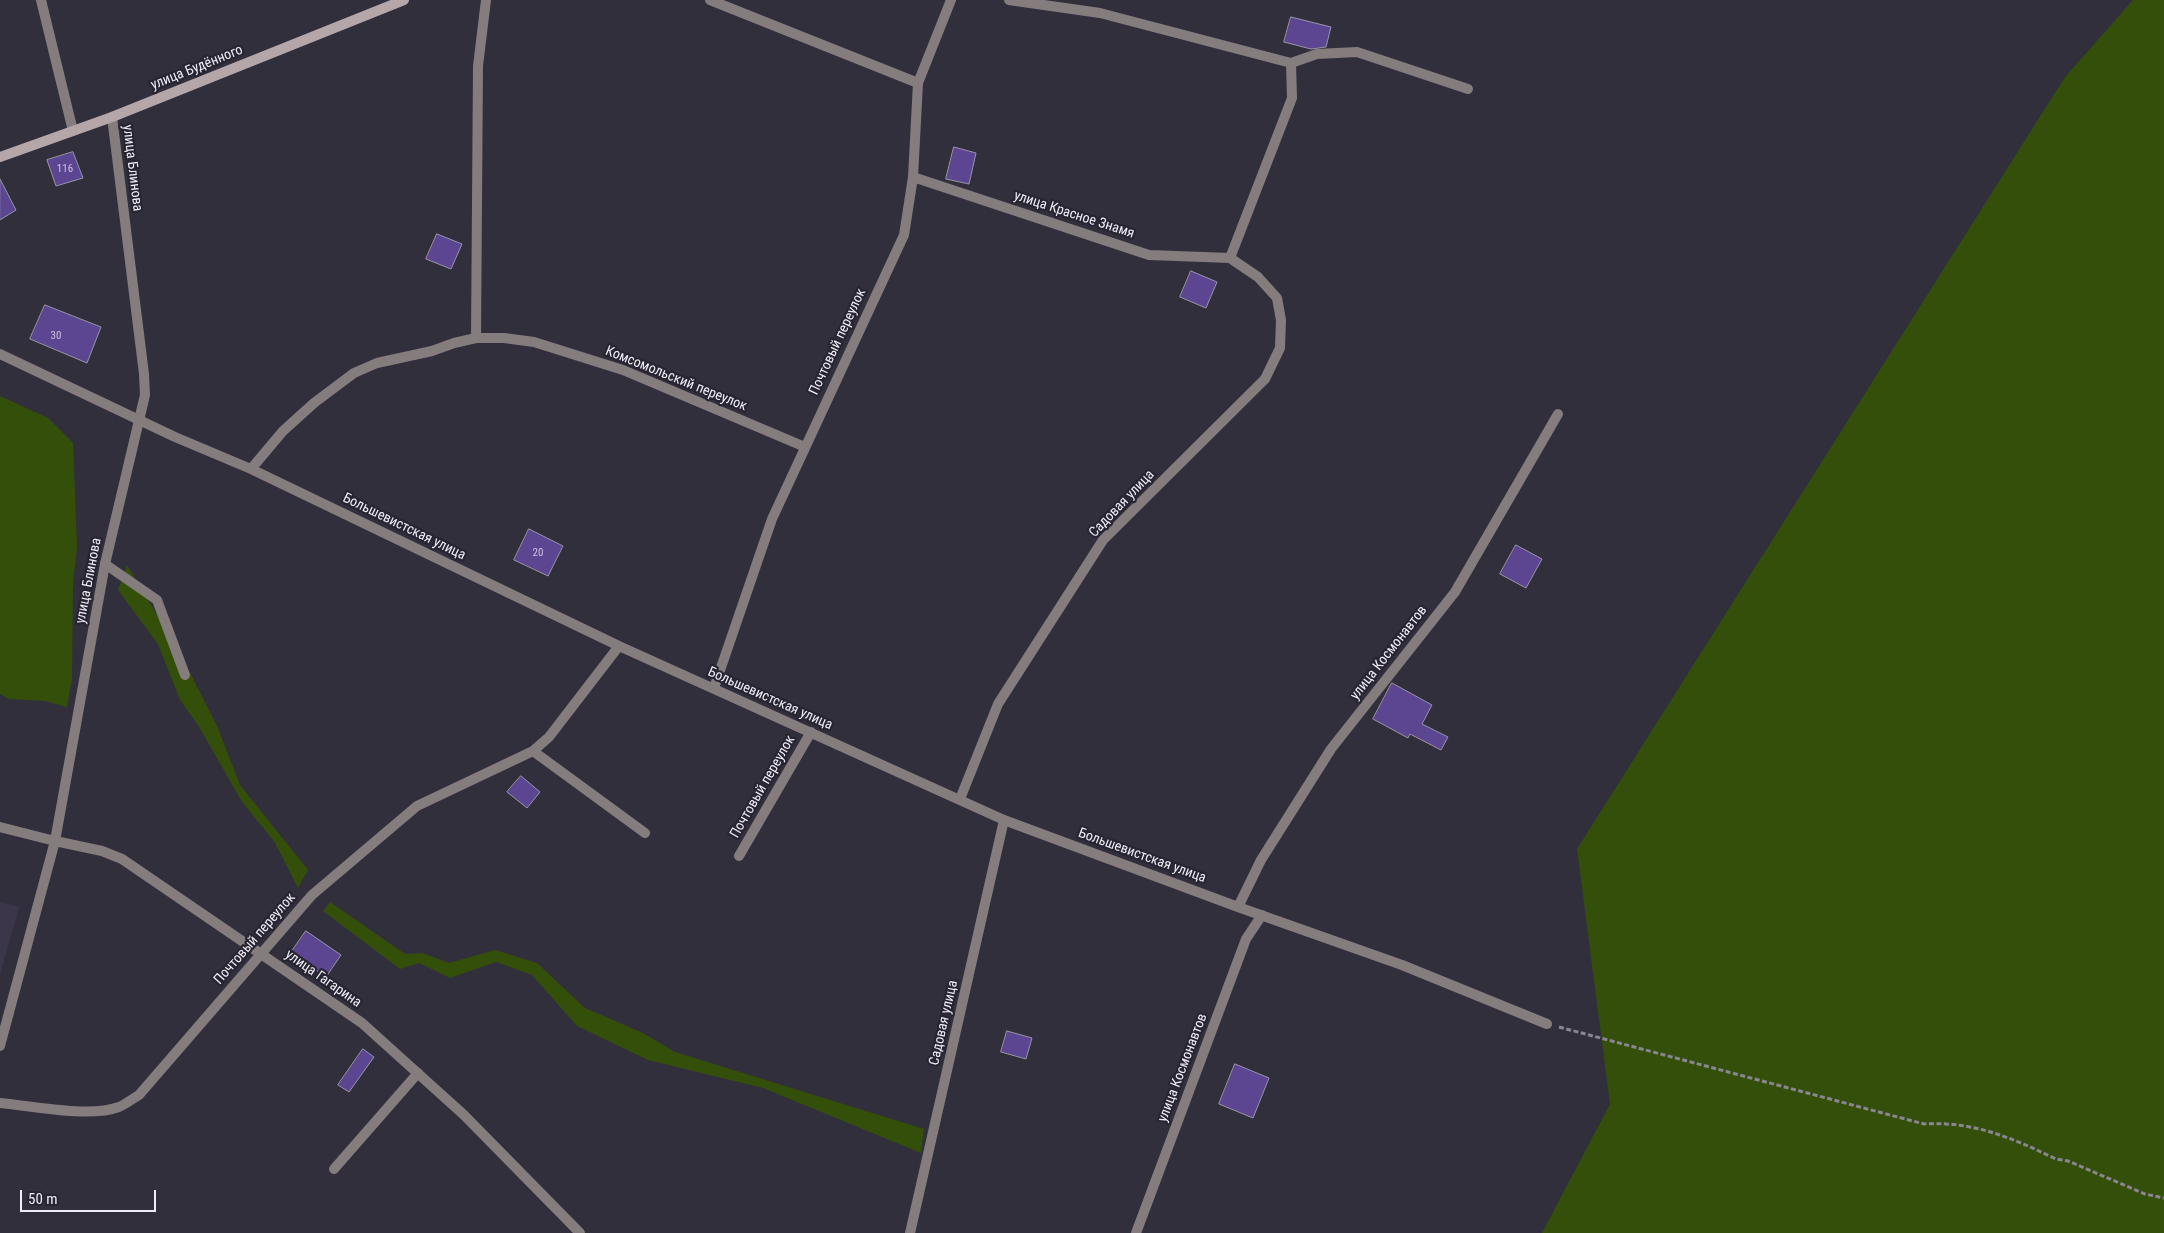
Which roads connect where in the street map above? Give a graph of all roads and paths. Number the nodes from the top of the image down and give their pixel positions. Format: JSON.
{"nodes":[{"id":1,"x":41,"y":0,"type":"edge"},
{"id":2,"x":404,"y":0,"type":"edge"},
{"id":3,"x":486,"y":0,"type":"edge"},
{"id":4,"x":710,"y":0,"type":"edge"},
{"id":5,"x":951,"y":0,"type":"edge"},
{"id":6,"x":1009,"y":0,"type":"edge"},
{"id":7,"x":1291,"y":63,"type":"junction"},
{"id":8,"x":918,"y":83,"type":"junction"},
{"id":9,"x":1468,"y":89,"type":"dead end"},
{"id":10,"x":112,"y":117,"type":"junction"},
{"id":11,"x":72,"y":131,"type":"junction"},
{"id":12,"x":0,"y":156,"type":"edge"},
{"id":13,"x":913,"y":178,"type":"junction"},
{"id":14,"x":1230,"y":258,"type":"junction"},
{"id":15,"x":476,"y":338,"type":"junction"},
{"id":16,"x":0,"y":354,"type":"edge"},
{"id":17,"x":1558,"y":414,"type":"dead end"},
{"id":18,"x":138,"y":420,"type":"junction"},
{"id":19,"x":805,"y":447,"type":"junction"},
{"id":20,"x":251,"y":469,"type":"junction"},
{"id":21,"x":105,"y":564,"type":"junction"},
{"id":22,"x":619,"y":646,"type":"junction"},
{"id":23,"x":185,"y":675,"type":"dead end"},
{"id":24,"x":714,"y":688,"type":"junction"},
{"id":25,"x":811,"y":732,"type":"junction"},
{"id":26,"x":533,"y":751,"type":"junction"},
{"id":27,"x":960,"y":800,"type":"junction"},
{"id":28,"x":1004,"y":820,"type":"junction"},
{"id":29,"x":0,"y":827,"type":"edge"},
{"id":30,"x":645,"y":833,"type":"dead end"},
{"id":31,"x":55,"y":842,"type":"junction"},
{"id":32,"x":739,"y":856,"type":"dead end"},
{"id":33,"x":1238,"y":907,"type":"junction"},
{"id":34,"x":1262,"y":915,"type":"junction"},
{"id":35,"x":260,"y":953,"type":"junction"},
{"id":36,"x":1547,"y":1024,"type":"joint"},
{"id":37,"x":0,"y":1046,"type":"edge"},
{"id":38,"x":418,"y":1073,"type":"junction"},
{"id":39,"x":0,"y":1103,"type":"edge"},
{"id":40,"x":334,"y":1169,"type":"dead end"},
{"id":41,"x":2164,"y":1198,"type":"edge"},
{"id":42,"x":580,"y":1233,"type":"edge"},
{"id":43,"x":910,"y":1233,"type":"edge"},
{"id":44,"x":1136,"y":1233,"type":"edge"}],
"edges":[{"from":1,"to":11,"type":"street"},
{"from":2,"to":10,"type":"main road","name":"улица Будённого"},
{"from":3,"to":15,"type":"street"},
{"from":4,"to":8,"type":"street"},
{"from":5,"to":8,"type":"street","name":"Почтовый переулок"},
{"from":6,"to":7,"type":"street"},
{"from":7,"to":9,"type":"street"},
{"from":7,"to":14,"type":"street"},
{"from":8,"to":13,"type":"street","name":"Почтовый переулок"},
{"from":10,"to":11,"type":"main road","name":"улица Будённого"},
{"from":10,"to":18,"type":"street","name":"улица Блинова"},
{"from":11,"to":12,"type":"main road","name":"улица Будённого"},
{"from":13,"to":14,"type":"street","name":"улица Красное Знамя"},
{"from":13,"to":19,"type":"street","name":"Почтовый переулок"},
{"from":14,"to":27,"type":"street","name":"Садовая улица"},
{"from":15,"to":19,"type":"street","name":"Комсомольский переулок"},
{"from":15,"to":20,"type":"street","name":"Комсомольский переулок"},
{"from":16,"to":18,"type":"street","name":"Большевистская улица"},
{"from":17,"to":33,"type":"street","name":"улица Космонавтов"},
{"from":18,"to":20,"type":"street","name":"Большевистская улица"},
{"from":18,"to":21,"type":"street","name":"улица Блинова"},
{"from":19,"to":24,"type":"street","name":"Почтовый переулок"},
{"from":20,"to":22,"type":"street","name":"Большевистская улица"},
{"from":21,"to":23,"type":"street"},
{"from":21,"to":31,"type":"street","name":"улица Блинова"},
{"from":22,"to":24,"type":"street","name":"Большевистская улица"},
{"from":22,"to":26,"type":"street","name":"Почтовый переулок"},
{"from":24,"to":25,"type":"street","name":"Большевистская улица"},
{"from":25,"to":27,"type":"street","name":"Большевистская улица"},
{"from":25,"to":32,"type":"street","name":"Почтовый переулок"},
{"from":26,"to":30,"type":"street"},
{"from":26,"to":35,"type":"street","name":"Почтовый переулок"},
{"from":27,"to":28,"type":"street","name":"Большевистская улица"},
{"from":28,"to":33,"type":"street","name":"Большевистская улица"},
{"from":28,"to":43,"type":"street","name":"Садовая улица"},
{"from":29,"to":31,"type":"street","name":"улица Гагарина"},
{"from":31,"to":35,"type":"street","name":"улица Гагарина"},
{"from":31,"to":37,"type":"street","name":"улица Блинова"},
{"from":33,"to":34,"type":"street","name":"Большевистская улица"},
{"from":34,"to":36,"type":"street","name":"Большевистская улица"},
{"from":34,"to":44,"type":"street","name":"улица Космонавтов"},
{"from":35,"to":38,"type":"street","name":"улица Гагарина"},
{"from":35,"to":39,"type":"street","name":"Почтовый переулок"},
{"from":36,"to":41,"type":"path"},
{"from":38,"to":40,"type":"street"},
{"from":38,"to":42,"type":"street","name":"улица Гагарина"}]}
